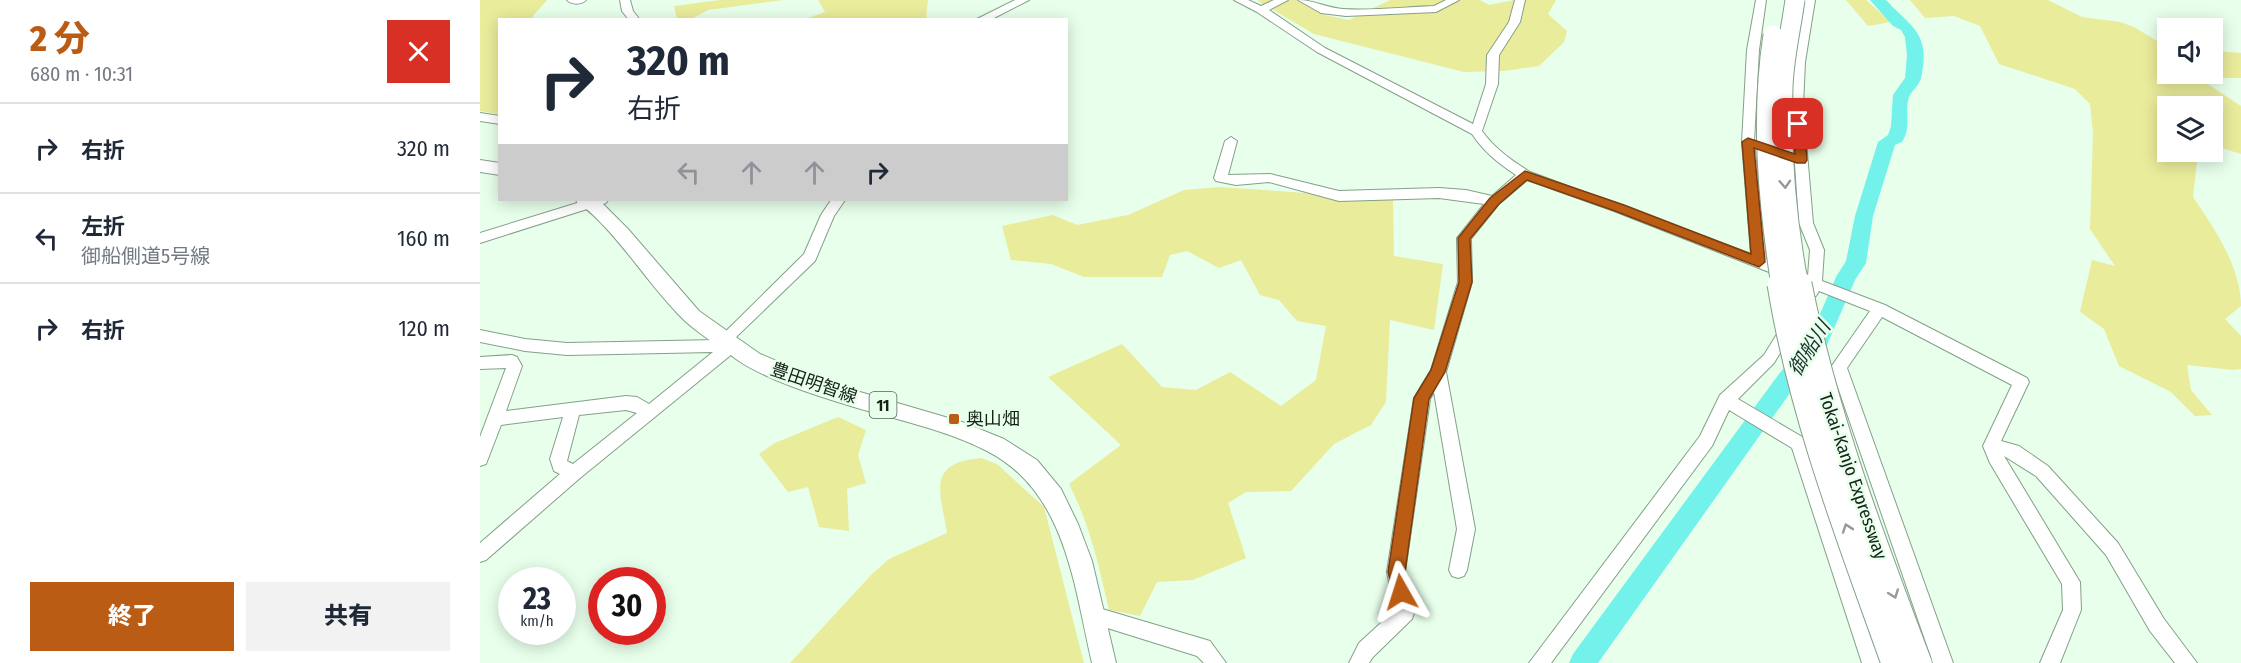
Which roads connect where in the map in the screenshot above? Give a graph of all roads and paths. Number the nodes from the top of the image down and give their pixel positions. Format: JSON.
{"nodes":[{"id":1,"x":572,"y":0,"type":"edge"},
{"id":2,"x":581,"y":0,"type":"edge"},
{"id":3,"x":625,"y":0,"type":"edge"},
{"id":4,"x":1024,"y":0,"type":"edge"},
{"id":5,"x":1239,"y":0,"type":"edge"},
{"id":6,"x":1283,"y":0,"type":"edge"},
{"id":7,"x":1303,"y":0,"type":"edge"},
{"id":8,"x":1454,"y":0,"type":"edge"},
{"id":9,"x":1520,"y":0,"type":"edge"},
{"id":10,"x":1761,"y":0,"type":"edge"},
{"id":11,"x":1780,"y":0,"type":"edge"},
{"id":12,"x":1795,"y":0,"type":"edge"},
{"id":13,"x":1810,"y":0,"type":"edge"},
{"id":14,"x":1261,"y":10,"type":"junction"},
{"id":15,"x":633,"y":18,"type":"edge"},
{"id":16,"x":984,"y":18,"type":"edge"},
{"id":17,"x":1753,"y":50,"type":"junction"},
{"id":18,"x":1799,"y":62,"type":"junction"},
{"id":19,"x":480,"y":117,"type":"edge"},
{"id":20,"x":498,"y":120,"type":"edge"},
{"id":21,"x":1476,"y":131,"type":"junction"},
{"id":22,"x":1231,"y":141,"type":"dead end"},
{"id":23,"x":1748,"y":142,"type":"junction"},
{"id":24,"x":1801,"y":160,"type":"junction"},
{"id":25,"x":480,"y":166,"type":"edge"},
{"id":26,"x":498,"y":169,"type":"edge"},
{"id":27,"x":1525,"y":175,"type":"junction"},
{"id":28,"x":592,"y":201,"type":"edge"},
{"id":29,"x":837,"y":201,"type":"edge"},
{"id":30,"x":1494,"y":201,"type":"junction"},
{"id":31,"x":480,"y":238,"type":"edge"},
{"id":32,"x":1759,"y":262,"type":"junction"},
{"id":33,"x":1818,"y":287,"type":"junction"},
{"id":34,"x":1880,"y":309,"type":"junction"},
{"id":35,"x":480,"y":336,"type":"edge"},
{"id":36,"x":728,"y":344,"type":"junction"},
{"id":37,"x":480,"y":363,"type":"edge"},
{"id":38,"x":1438,"y":372,"type":"junction"},
{"id":39,"x":1730,"y":402,"type":"junction"},
{"id":40,"x":573,"y":410,"type":"junction"},
{"id":41,"x":649,"y":412,"type":"junction"},
{"id":42,"x":495,"y":419,"type":"junction"},
{"id":43,"x":1991,"y":446,"type":"junction"},
{"id":44,"x":480,"y":459,"type":"edge"},
{"id":45,"x":574,"y":473,"type":"junction"},
{"id":46,"x":1875,"y":473,"type":"junction"},
{"id":47,"x":1813,"y":482,"type":"junction"},
{"id":48,"x":480,"y":554,"type":"edge"},
{"id":49,"x":1458,"y":570,"type":"dead end"},
{"id":50,"x":1092,"y":615,"type":"junction"},
{"id":51,"x":1104,"y":663,"type":"edge"},
{"id":52,"x":1216,"y":663,"type":"edge"},
{"id":53,"x":1359,"y":663,"type":"edge"},
{"id":54,"x":1539,"y":663,"type":"edge"},
{"id":55,"x":1872,"y":663,"type":"edge"},
{"id":56,"x":1894,"y":663,"type":"edge"},
{"id":57,"x":1918,"y":663,"type":"edge"},
{"id":58,"x":1943,"y":663,"type":"edge"},
{"id":59,"x":2049,"y":663,"type":"edge"},
{"id":60,"x":2187,"y":663,"type":"edge"}],
"edges":[{"from":1,"to":2,"type":"street"},
{"from":3,"to":15,"type":"street"},
{"from":4,"to":16,"type":"street"},
{"from":5,"to":14,"type":"street"},
{"from":6,"to":14,"type":"street"},
{"from":7,"to":8,"type":"street"},
{"from":9,"to":21,"type":"street"},
{"from":10,"to":17,"type":"street"},
{"from":56,"to":11,"type":"highway","name":"Tokai-Kanjo Expressway","one_way":true,"bridge":true},
{"from":12,"to":57,"type":"highway","name":"Tokai-Kanjo Expressway","one_way":true,"bridge":true},
{"from":13,"to":18,"type":"street"},
{"from":14,"to":21,"type":"street"},
{"from":17,"to":18,"type":"street"},
{"from":17,"to":23,"type":"street"},
{"from":18,"to":24,"type":"street"},
{"from":19,"to":20,"type":"street"},
{"from":21,"to":27,"type":"street"},
{"from":22,"to":30,"type":"street"},
{"from":23,"to":24,"type":"street"},
{"from":23,"to":32,"type":"street"},
{"from":24,"to":33,"type":"street"},
{"from":25,"to":26,"type":"main road"},
{"from":27,"to":30,"type":"street"},
{"from":27,"to":32,"type":"street"},
{"from":28,"to":31,"type":"street"},
{"from":28,"to":36,"type":"main road","name":"豊田明智線","number":"11"},
{"from":29,"to":36,"type":"street"},
{"from":30,"to":38,"type":"street"},
{"from":32,"to":33,"type":"street"},
{"from":33,"to":34,"type":"street"},
{"from":33,"to":39,"type":"street"},
{"from":34,"to":43,"type":"street"},
{"from":34,"to":46,"type":"street"},
{"from":35,"to":36,"type":"street"},
{"from":36,"to":41,"type":"street"},
{"from":36,"to":50,"type":"main road","name":"豊田明智線","number":"11"},
{"from":37,"to":42,"type":"street"},
{"from":38,"to":49,"type":"street"},
{"from":38,"to":53,"type":"street"},
{"from":39,"to":47,"type":"street"},
{"from":39,"to":54,"type":"street"},
{"from":40,"to":41,"type":"street"},
{"from":40,"to":42,"type":"street"},
{"from":40,"to":45,"type":"street"},
{"from":41,"to":45,"type":"street"},
{"from":42,"to":44,"type":"street"},
{"from":43,"to":59,"type":"street"},
{"from":43,"to":60,"type":"street"},
{"from":45,"to":48,"type":"street"},
{"from":46,"to":47,"type":"street"},
{"from":46,"to":58,"type":"street"},
{"from":47,"to":55,"type":"street"},
{"from":50,"to":51,"type":"main road","name":"豊田明智線","number":"11"},
{"from":50,"to":52,"type":"street"}]}
